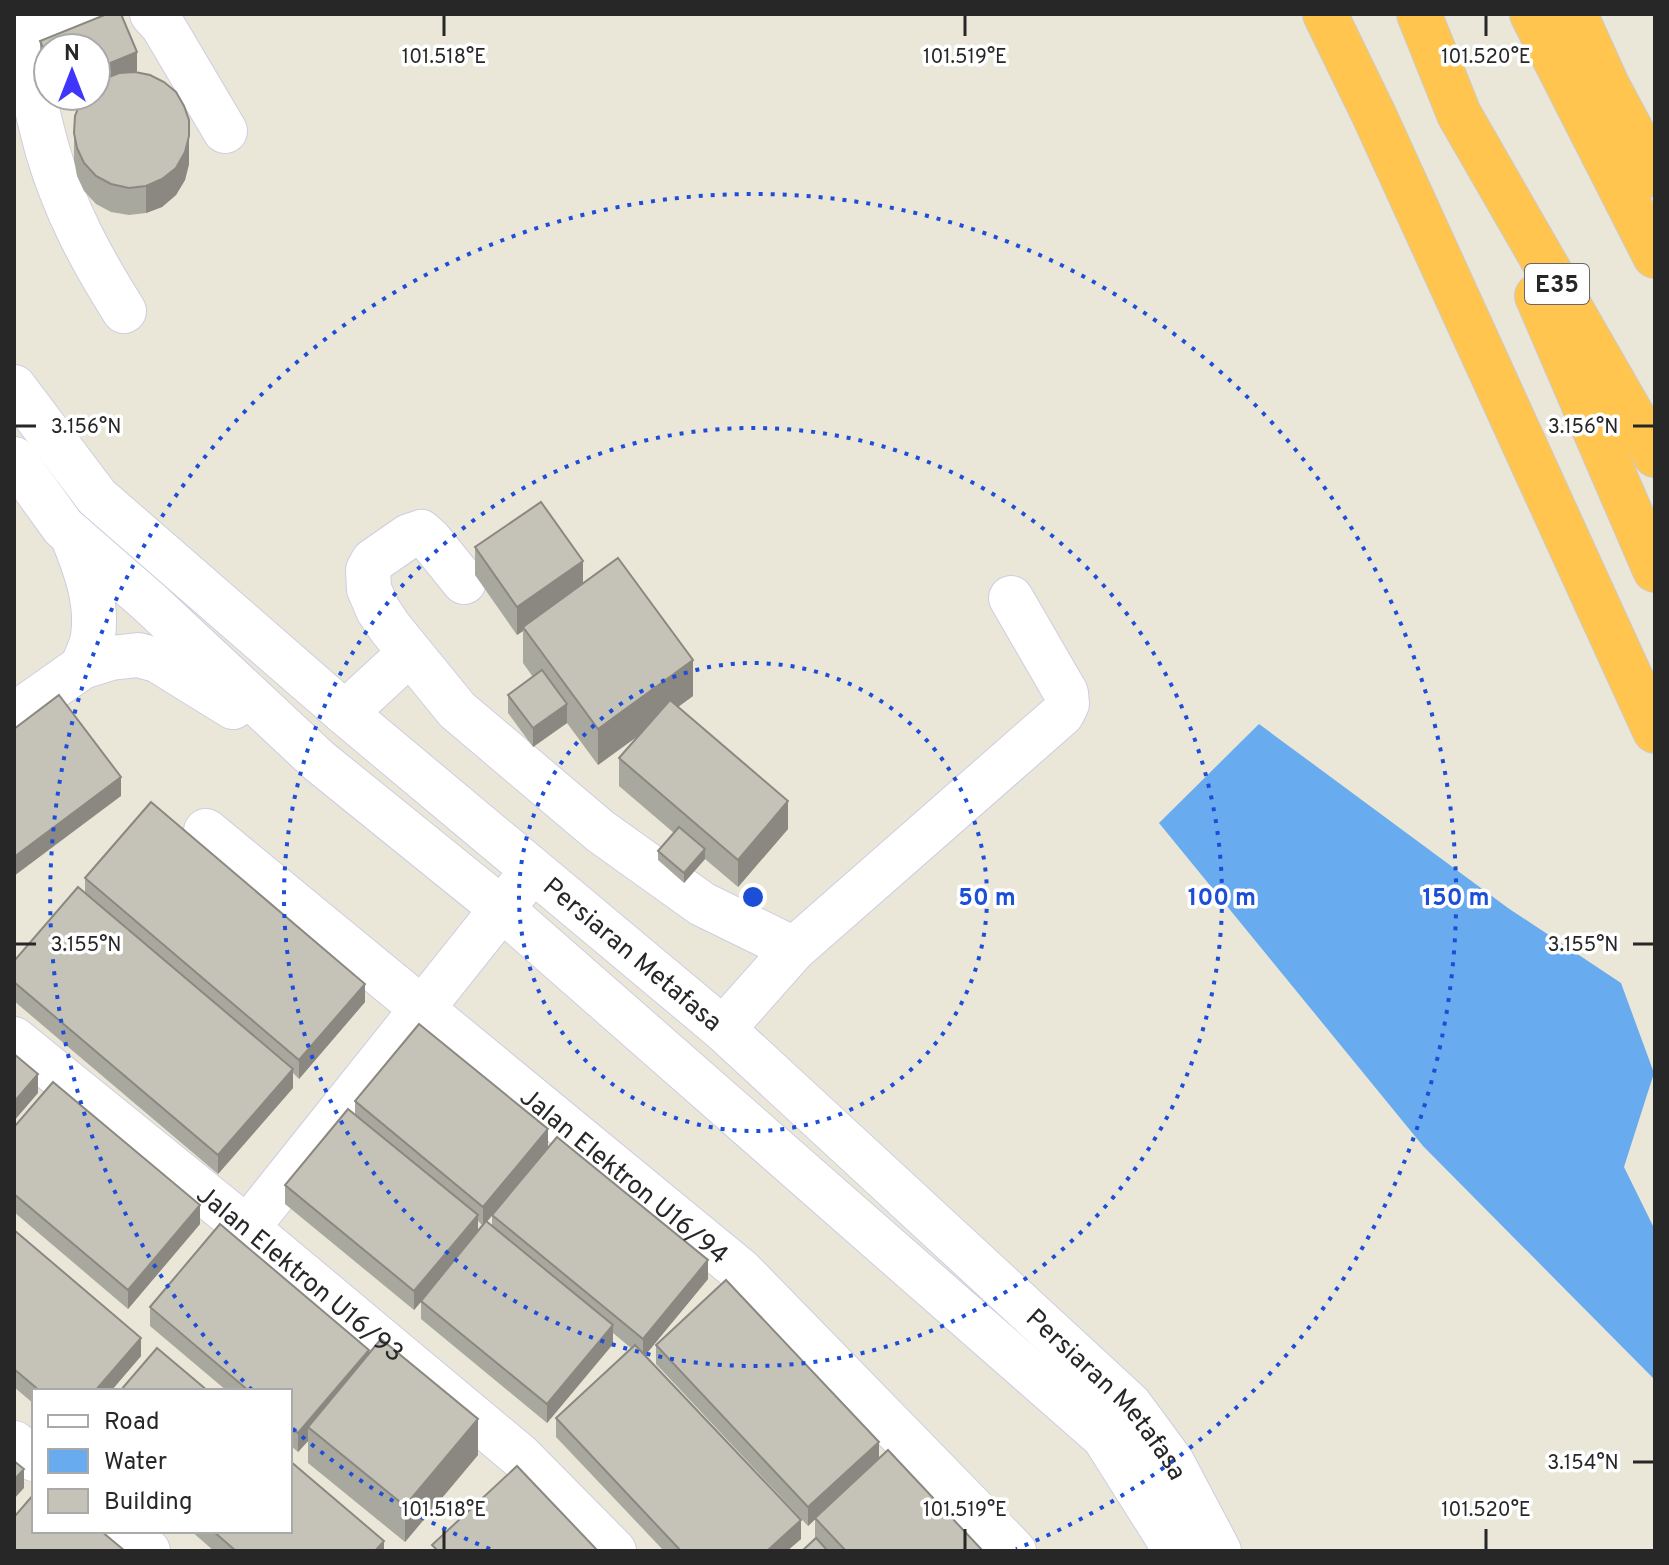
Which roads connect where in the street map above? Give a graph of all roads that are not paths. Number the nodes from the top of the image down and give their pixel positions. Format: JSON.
{"nodes":[{"id":1,"x":95,"y":14,"type":"edge"},
{"id":2,"x":152,"y":14,"type":"edge"},
{"id":3,"x":1325,"y":14,"type":"edge"},
{"id":4,"x":1419,"y":14,"type":"edge"},
{"id":5,"x":1532,"y":14,"type":"edge"},
{"id":6,"x":1575,"y":14,"type":"edge"},
{"id":7,"x":32,"y":22,"type":"edge"},
{"id":8,"x":1459,"y":114,"type":"junction"},
{"id":9,"x":225,"y":131,"type":"dead end"},
{"id":10,"x":1655,"y":175,"type":"edge"},
{"id":11,"x":1655,"y":256,"type":"edge"},
{"id":12,"x":124,"y":311,"type":"dead end"},
{"id":13,"x":14,"y":387,"type":"edge"},
{"id":14,"x":1655,"y":455,"type":"edge"},
{"id":15,"x":14,"y":459,"type":"edge"},
{"id":16,"x":72,"y":535,"type":"junction"},
{"id":17,"x":1655,"y":570,"type":"edge"},
{"id":18,"x":464,"y":582,"type":"dead end"},
{"id":19,"x":1011,"y":598,"type":"dead end"},
{"id":20,"x":410,"y":653,"type":"junction"},
{"id":21,"x":82,"y":667,"type":"junction"},
{"id":22,"x":345,"y":713,"type":"junction"},
{"id":23,"x":14,"y":715,"type":"edge"},
{"id":24,"x":1655,"y":731,"type":"edge"},
{"id":25,"x":319,"y":761,"type":"junction"},
{"id":26,"x":206,"y":831,"type":"dead end"},
{"id":27,"x":533,"y":869,"type":"junction"},
{"id":28,"x":502,"y":909,"type":"junction"},
{"id":29,"x":794,"y":949,"type":"junction"},
{"id":30,"x":422,"y":1009,"type":"junction"},
{"id":31,"x":723,"y":1029,"type":"junction"},
{"id":32,"x":14,"y":1039,"type":"edge"},
{"id":33,"x":247,"y":1228,"type":"junction"},
{"id":34,"x":14,"y":1443,"type":"edge"},
{"id":35,"x":32,"y":1457,"type":"edge"},
{"id":36,"x":126,"y":1533,"type":"edge"},
{"id":37,"x":148,"y":1551,"type":"edge"},
{"id":38,"x":614,"y":1551,"type":"edge"},
{"id":39,"x":1014,"y":1551,"type":"edge"},
{"id":40,"x":1176,"y":1551,"type":"edge"},
{"id":41,"x":1219,"y":1551,"type":"edge"}],
"edges":[{"from":1,"to":7,"type":"street"},
{"from":2,"to":9,"type":"street"},
{"from":3,"to":24,"type":"highway"},
{"from":4,"to":8,"type":"highway","number":"E35"},
{"from":5,"to":11,"type":"highway"},
{"from":6,"to":10,"type":"highway"},
{"from":7,"to":12,"type":"street"},
{"from":8,"to":14,"type":"highway","number":"E35"},
{"from":8,"to":17,"type":"highway"},
{"from":13,"to":22,"type":"street","name":"Persiaran Metafasa"},
{"from":15,"to":16,"type":"street","name":"Persiaran Metafasa"},
{"from":16,"to":21,"type":"street"},
{"from":16,"to":25,"type":"street","name":"Persiaran Metafasa"},
{"from":18,"to":20,"type":"street"},
{"from":19,"to":29,"type":"street"},
{"from":20,"to":22,"type":"street"},
{"from":20,"to":29,"type":"street"},
{"from":21,"to":23,"type":"street"},
{"from":21,"to":25,"type":"street"},
{"from":22,"to":27,"type":"street","name":"Persiaran Metafasa"},
{"from":25,"to":28,"type":"street","name":"Persiaran Metafasa"},
{"from":26,"to":30,"type":"street","name":"Jalan Elektron U16/94"},
{"from":27,"to":28,"type":"street"},
{"from":27,"to":31,"type":"street","name":"Persiaran Metafasa"},
{"from":28,"to":30,"type":"street"},
{"from":28,"to":40,"type":"street","name":"Persiaran Metafasa"},
{"from":29,"to":31,"type":"street"},
{"from":30,"to":33,"type":"street"},
{"from":30,"to":39,"type":"street","name":"Jalan Elektron U16/94"},
{"from":31,"to":41,"type":"street","name":"Persiaran Metafasa"},
{"from":32,"to":33,"type":"street","name":"Jalan Elektron U16/93"},
{"from":33,"to":38,"type":"street","name":"Jalan Elektron U16/93"},
{"from":34,"to":35,"type":"street"},
{"from":36,"to":37,"type":"street"}]}
